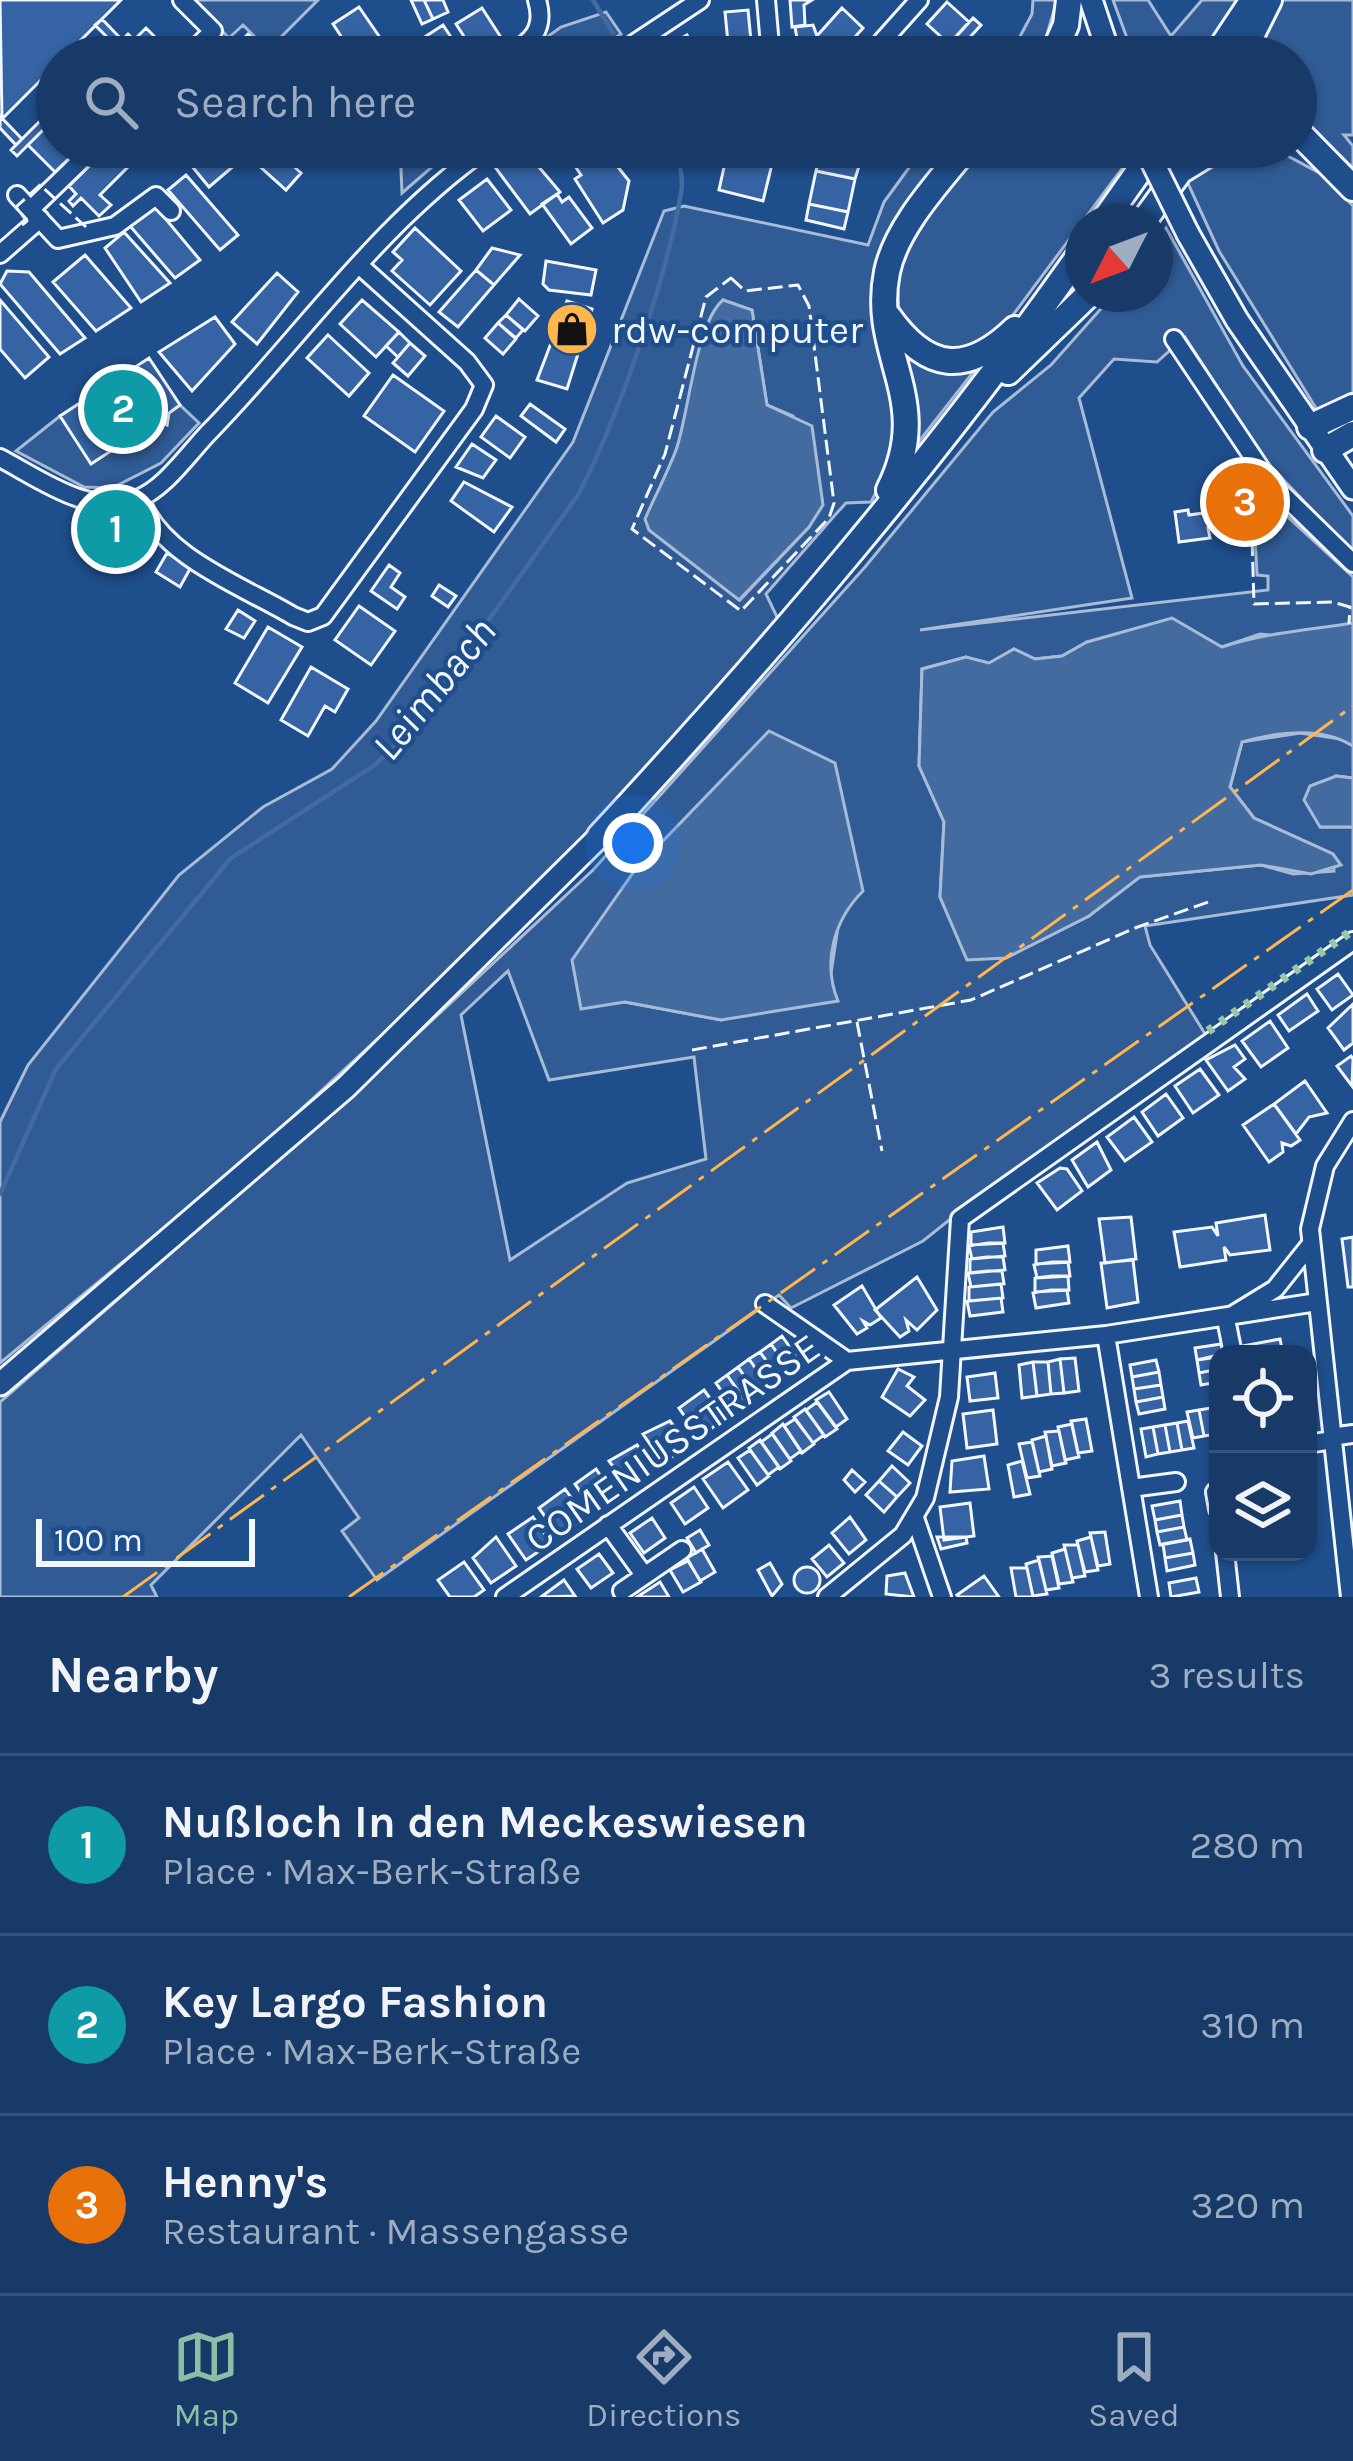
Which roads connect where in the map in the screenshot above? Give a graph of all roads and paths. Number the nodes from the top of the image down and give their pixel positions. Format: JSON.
{"nodes":[{"id":1,"x":182,"y":0,"type":"edge"},
{"id":2,"x":537,"y":0,"type":"edge"},
{"id":3,"x":700,"y":0,"type":"edge"},
{"id":4,"x":766,"y":0,"type":"edge"},
{"id":5,"x":919,"y":0,"type":"edge"},
{"id":6,"x":1069,"y":0,"type":"edge"},
{"id":7,"x":1091,"y":0,"type":"edge"},
{"id":8,"x":1253,"y":0,"type":"edge"},
{"id":9,"x":1269,"y":0,"type":"edge"},
{"id":10,"x":209,"y":36,"type":"edge"},
{"id":11,"x":534,"y":36,"type":"edge"},
{"id":12,"x":645,"y":36,"type":"edge"},
{"id":13,"x":769,"y":36,"type":"edge"},
{"id":14,"x":887,"y":36,"type":"edge"},
{"id":15,"x":1061,"y":36,"type":"edge"},
{"id":16,"x":1103,"y":36,"type":"edge"},
{"id":17,"x":1229,"y":36,"type":"edge"},
{"id":18,"x":1251,"y":36,"type":"edge"},
{"id":19,"x":1317,"y":151,"type":"edge"},
{"id":20,"x":1317,"y":162,"type":"edge"},
{"id":21,"x":76,"y":168,"type":"edge"},
{"id":22,"x":461,"y":168,"type":"edge"},
{"id":23,"x":952,"y":168,"type":"edge"},
{"id":24,"x":1141,"y":168,"type":"edge"},
{"id":25,"x":1155,"y":168,"type":"edge"},
{"id":26,"x":1185,"y":168,"type":"edge"},
{"id":27,"x":1349,"y":183,"type":"edge"},
{"id":28,"x":17,"y":195,"type":"dead end"},
{"id":29,"x":1116,"y":204,"type":"edge"},
{"id":30,"x":1156,"y":204,"type":"edge"},
{"id":31,"x":171,"y":211,"type":"dead end"},
{"id":32,"x":35,"y":214,"type":"junction"},
{"id":33,"x":0,"y":254,"type":"edge"},
{"id":34,"x":358,"y":265,"type":"junction"},
{"id":35,"x":1065,"y":276,"type":"edge"},
{"id":36,"x":1052,"y":295,"type":"junction"},
{"id":37,"x":1069,"y":312,"type":"edge"},
{"id":38,"x":888,"y":316,"type":"junction"},
{"id":39,"x":1174,"y":339,"type":"dead end"},
{"id":40,"x":978,"y":396,"type":"junction"},
{"id":41,"x":1353,"y":407,"type":"edge"},
{"id":42,"x":1310,"y":428,"type":"junction"},
{"id":43,"x":1353,"y":434,"type":"edge"},
{"id":44,"x":1325,"y":450,"type":"junction"},
{"id":45,"x":0,"y":458,"type":"edge"},
{"id":46,"x":1353,"y":488,"type":"edge"},
{"id":47,"x":140,"y":498,"type":"junction"},
{"id":48,"x":874,"y":525,"type":"junction"},
{"id":49,"x":1353,"y":563,"type":"edge"},
{"id":50,"x":600,"y":836,"type":"joint"},
{"id":51,"x":1353,"y":941,"type":"edge"},
{"id":52,"x":1353,"y":1121,"type":"edge"},
{"id":53,"x":1310,"y":1245,"type":"junction"},
{"id":54,"x":1317,"y":1302,"type":"junction"},
{"id":55,"x":765,"y":1304,"type":"dead end"},
{"id":56,"x":1226,"y":1319,"type":"junction"},
{"id":57,"x":1106,"y":1335,"type":"junction"},
{"id":58,"x":1231,"y":1345,"type":"edge"},
{"id":59,"x":954,"y":1354,"type":"junction"},
{"id":60,"x":847,"y":1360,"type":"junction"},
{"id":61,"x":0,"y":1384,"type":"edge"},
{"id":62,"x":1353,"y":1434,"type":"edge"},
{"id":63,"x":1332,"y":1438,"type":"junction"},
{"id":64,"x":1317,"y":1442,"type":"edge"},
{"id":65,"x":1176,"y":1482,"type":"dead end"},
{"id":66,"x":1130,"y":1488,"type":"junction"},
{"id":67,"x":915,"y":1517,"type":"junction"},
{"id":68,"x":608,"y":1525,"type":"junction"},
{"id":69,"x":682,"y":1550,"type":"dead end"},
{"id":70,"x":1226,"y":1561,"type":"edge"},
{"id":71,"x":644,"y":1575,"type":"junction"},
{"id":72,"x":622,"y":1591,"type":"dead end"},
{"id":73,"x":1348,"y":1595,"type":"edge"},
{"id":74,"x":505,"y":1597,"type":"edge"},
{"id":75,"x":827,"y":1597,"type":"edge"},
{"id":76,"x":942,"y":1597,"type":"edge"},
{"id":77,"x":1149,"y":1597,"type":"edge"},
{"id":78,"x":1229,"y":1597,"type":"edge"}],
"edges":[{"from":1,"to":10,"type":"street"},
{"from":2,"to":11,"type":"street"},
{"from":3,"to":12,"type":"street"},
{"from":4,"to":13,"type":"street"},
{"from":5,"to":14,"type":"street"},
{"from":6,"to":15,"type":"highway"},
{"from":7,"to":16,"type":"main road"},
{"from":8,"to":17,"type":"highway"},
{"from":9,"to":18,"type":"highway"},
{"from":19,"to":27,"type":"highway"},
{"from":20,"to":27,"type":"highway"},
{"from":21,"to":32,"type":"street"},
{"from":22,"to":34,"type":"street"},
{"from":23,"to":38,"type":"highway"},
{"from":24,"to":29,"type":"highway"},
{"from":25,"to":42,"type":"main road","bridge":true},
{"from":26,"to":30,"type":"highway"},
{"from":28,"to":32,"type":"street"},
{"from":31,"to":32,"type":"street"},
{"from":32,"to":33,"type":"street"},
{"from":34,"to":47,"type":"street"},
{"from":34,"to":47,"type":"street"},
{"from":35,"to":36,"type":"highway"},
{"from":36,"to":38,"type":"highway"},
{"from":36,"to":40,"type":"highway"},
{"from":37,"to":40,"type":"highway"},
{"from":38,"to":48,"type":"highway"},
{"from":39,"to":49,"type":"street"},
{"from":40,"to":48,"type":"highway"},
{"from":41,"to":42,"type":"highway"},
{"from":42,"to":44,"type":"main road"},
{"from":43,"to":44,"type":"highway"},
{"from":44,"to":46,"type":"main road"},
{"from":45,"to":47,"type":"street"},
{"from":48,"to":50,"type":"highway"},
{"from":50,"to":61,"type":"main road"},
{"from":51,"to":59,"type":"street"},
{"from":52,"to":53,"type":"street"},
{"from":53,"to":54,"type":"street"},
{"from":53,"to":56,"type":"street"},
{"from":54,"to":56,"type":"street","name":"COMENIUSSTRASSE"},
{"from":54,"to":63,"type":"street"},
{"from":55,"to":60,"type":"street"},
{"from":56,"to":57,"type":"street","name":"COMENIUSSTRASSE"},
{"from":56,"to":58,"type":"street"},
{"from":57,"to":59,"type":"street","name":"COMENIUSSTRASSE"},
{"from":57,"to":66,"type":"street"},
{"from":59,"to":60,"type":"street","name":"COMENIUSSTRASSE"},
{"from":59,"to":67,"type":"street"},
{"from":60,"to":68,"type":"street","name":"COMENIUSSTRASSE"},
{"from":62,"to":63,"type":"street"},
{"from":63,"to":64,"type":"street"},
{"from":63,"to":73,"type":"street"},
{"from":65,"to":66,"type":"street"},
{"from":66,"to":77,"type":"street"},
{"from":67,"to":75,"type":"street"},
{"from":67,"to":76,"type":"street"},
{"from":68,"to":71,"type":"street"},
{"from":68,"to":74,"type":"street","name":"COMENIUSSTRASSE"},
{"from":69,"to":71,"type":"street"},
{"from":70,"to":78,"type":"street"},
{"from":71,"to":72,"type":"street"}]}
